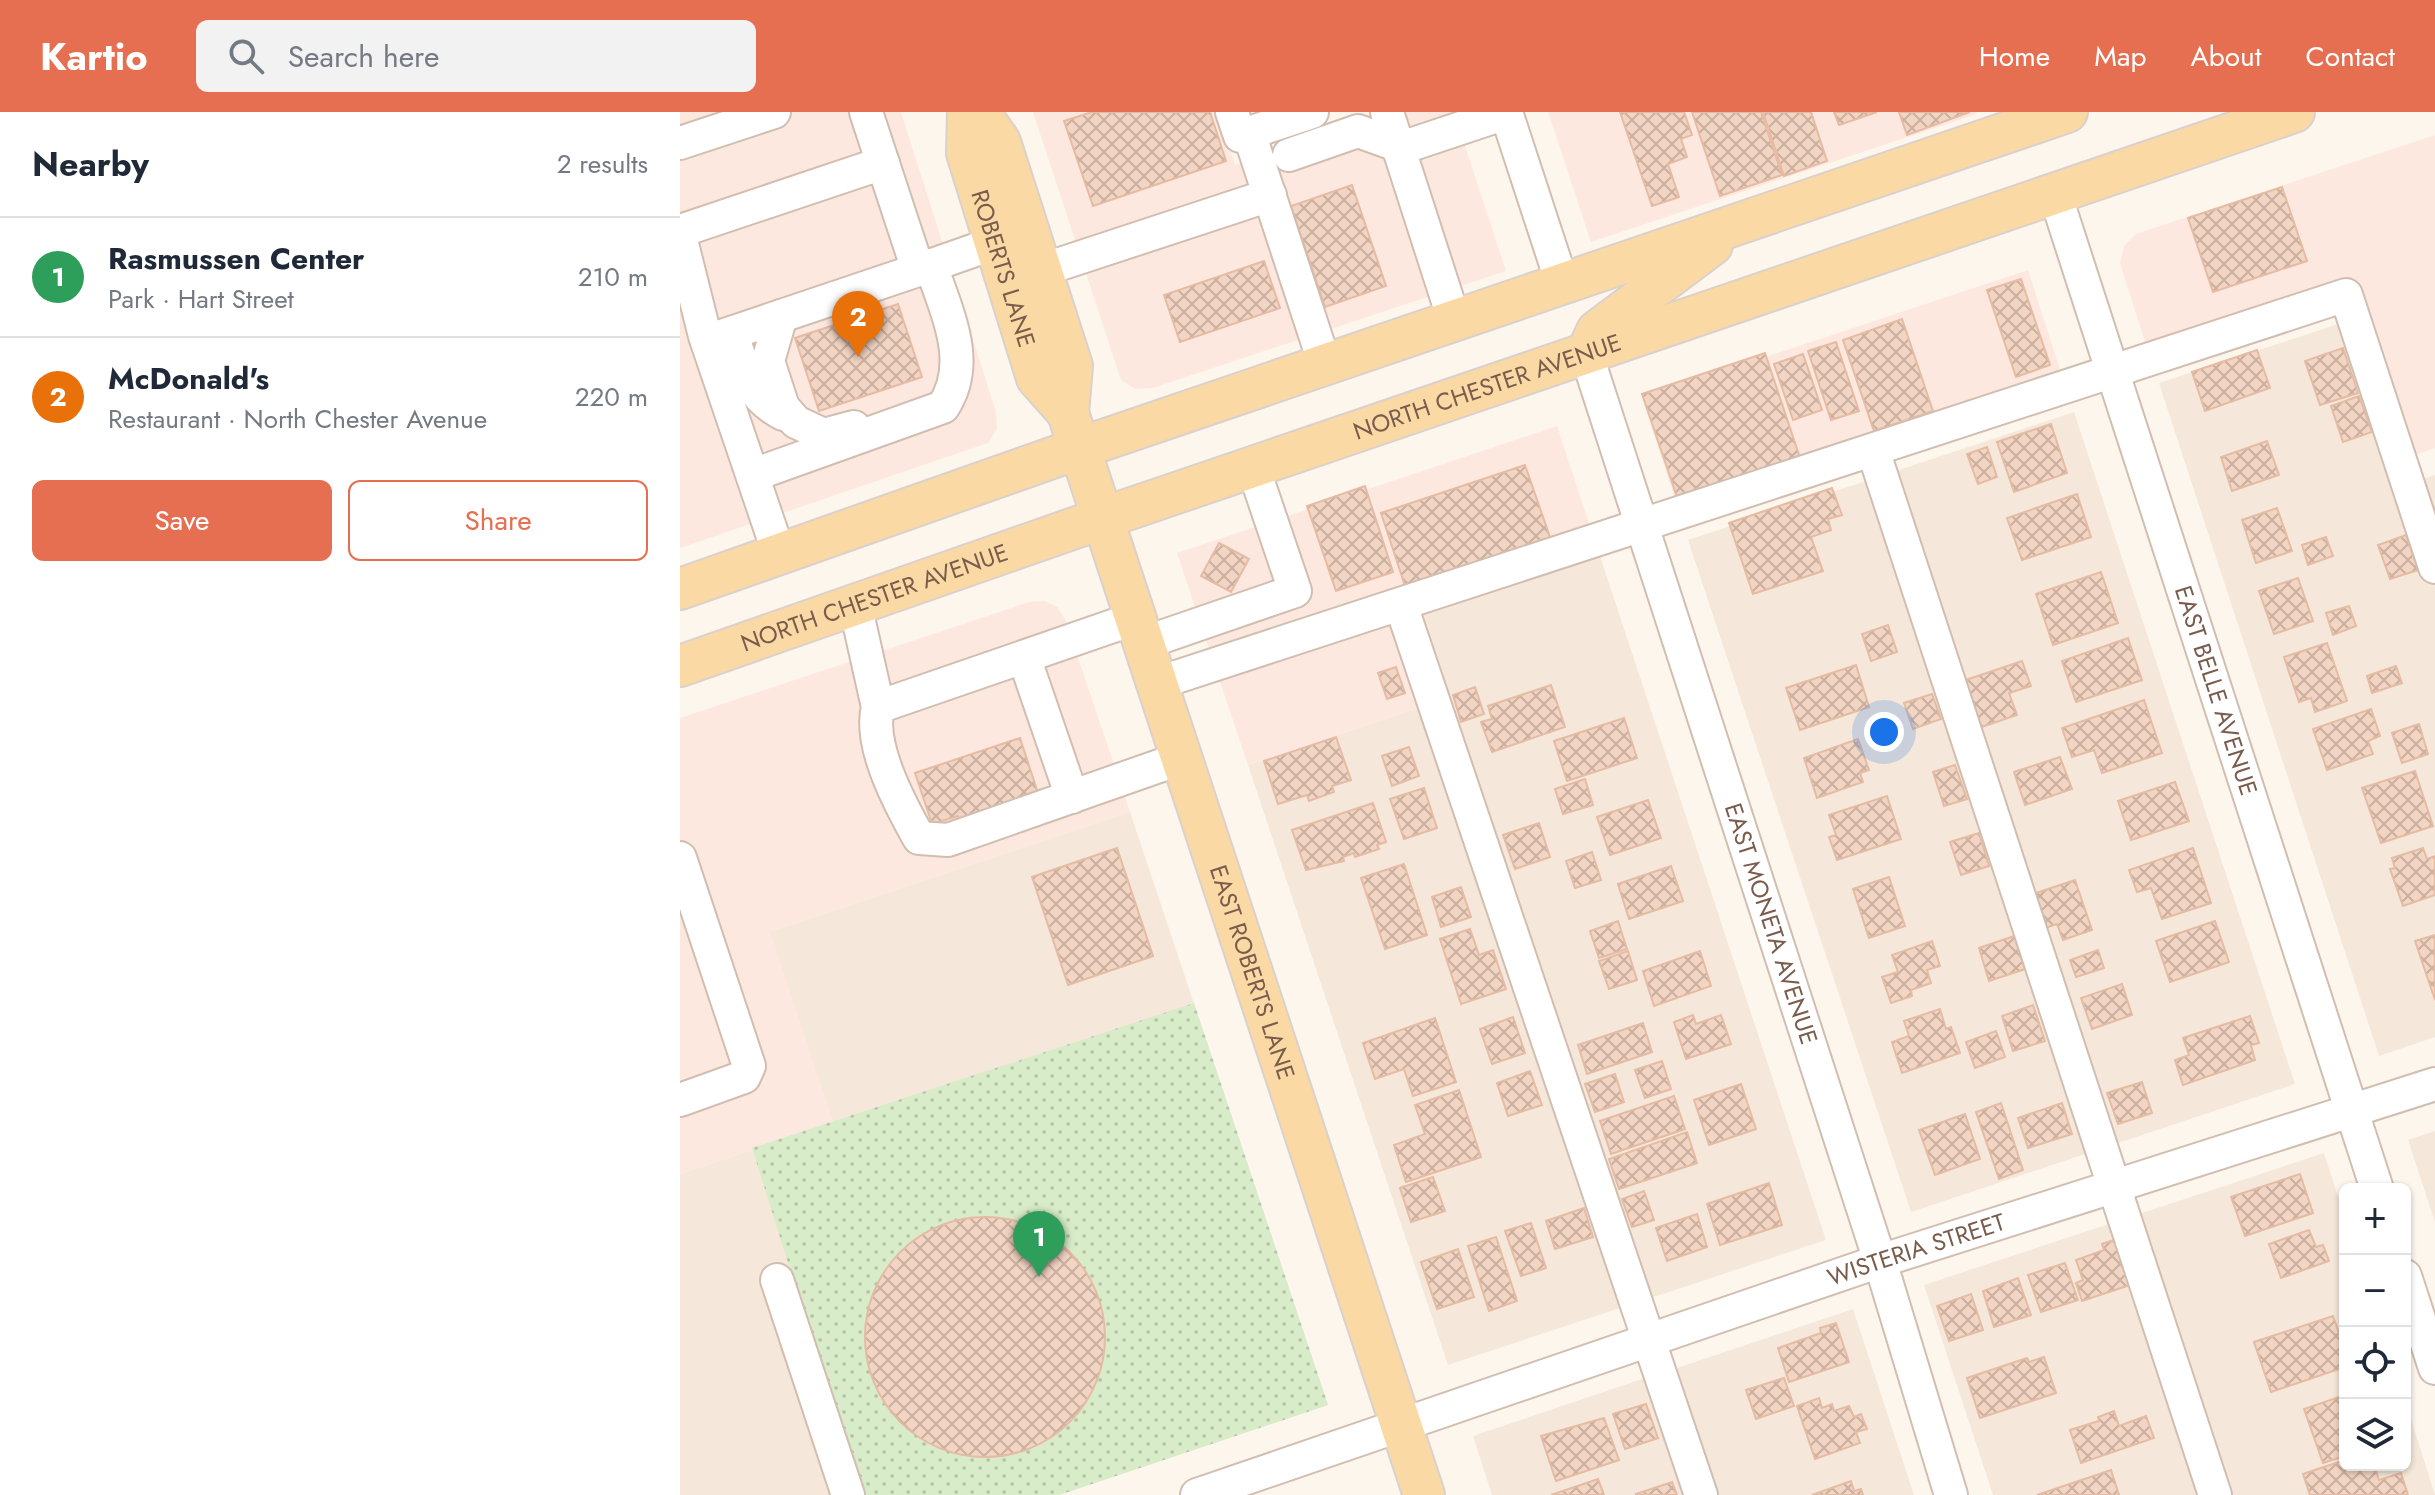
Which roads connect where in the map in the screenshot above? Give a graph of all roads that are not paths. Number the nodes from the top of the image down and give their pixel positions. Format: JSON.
{"nodes":[{"id":1,"x":774,"y":112,"type":"edge"},
{"id":2,"x":866,"y":112,"type":"edge"},
{"id":3,"x":968,"y":112,"type":"edge"},
{"id":4,"x":979,"y":112,"type":"edge"},
{"id":5,"x":1312,"y":112,"type":"edge"},
{"id":6,"x":1387,"y":112,"type":"edge"},
{"id":7,"x":1506,"y":112,"type":"edge"},
{"id":8,"x":2294,"y":112,"type":"edge"},
{"id":9,"x":2042,"y":116,"type":"edge"},
{"id":10,"x":1241,"y":122,"type":"edge"},
{"id":11,"x":680,"y":143,"type":"edge"},
{"id":12,"x":1397,"y":145,"type":"junction"},
{"id":13,"x":1289,"y":155,"type":"dead end"},
{"id":14,"x":883,"y":163,"type":"junction"},
{"id":15,"x":2055,"y":194,"type":"junction"},
{"id":16,"x":1270,"y":195,"type":"junction"},
{"id":17,"x":1741,"y":223,"type":"junction"},
{"id":18,"x":680,"y":233,"type":"edge"},
{"id":19,"x":995,"y":243,"type":"junction"},
{"id":20,"x":924,"y":267,"type":"junction"},
{"id":21,"x":1042,"y":270,"type":"junction"},
{"id":22,"x":1562,"y":283,"type":"junction"},
{"id":23,"x":781,"y":316,"type":"junction"},
{"id":24,"x":1454,"y":320,"type":"junction"},
{"id":25,"x":720,"y":337,"type":"junction"},
{"id":26,"x":958,"y":350,"type":"junction"},
{"id":27,"x":1586,"y":353,"type":"junction"},
{"id":28,"x":1325,"y":365,"type":"junction"},
{"id":29,"x":2111,"y":369,"type":"junction"},
{"id":30,"x":796,"y":422,"type":"junction"},
{"id":31,"x":1074,"y":431,"type":"junction"},
{"id":32,"x":1873,"y":450,"type":"junction"},
{"id":33,"x":1253,"y":467,"type":"junction"},
{"id":34,"x":753,"y":475,"type":"junction"},
{"id":35,"x":1103,"y":518,"type":"junction"},
{"id":36,"x":1643,"y":528,"type":"junction"},
{"id":37,"x":779,"y":554,"type":"junction"},
{"id":38,"x":2435,"y":567,"type":"edge"},
{"id":39,"x":680,"y":589,"type":"edge"},
{"id":40,"x":855,"y":604,"type":"junction"},
{"id":41,"x":1401,"y":605,"type":"junction"},
{"id":42,"x":1140,"y":631,"type":"junction"},
{"id":43,"x":1024,"y":657,"type":"junction"},
{"id":44,"x":680,"y":666,"type":"edge"},
{"id":45,"x":1158,"y":683,"type":"junction"},
{"id":46,"x":878,"y":707,"type":"junction"},
{"id":47,"x":1182,"y":758,"type":"junction"},
{"id":48,"x":1072,"y":797,"type":"junction"},
{"id":49,"x":680,"y":858,"type":"edge"},
{"id":50,"x":2435,"y":1084,"type":"edge"},
{"id":51,"x":680,"y":1100,"type":"edge"},
{"id":52,"x":2351,"y":1112,"type":"junction"},
{"id":53,"x":2375,"y":1183,"type":"edge"},
{"id":54,"x":2114,"y":1187,"type":"junction"},
{"id":55,"x":1880,"y":1261,"type":"junction"},
{"id":56,"x":777,"y":1280,"type":"dead end"},
{"id":57,"x":2411,"y":1294,"type":"edge"},
{"id":58,"x":1648,"y":1338,"type":"junction"},
{"id":59,"x":2435,"y":1368,"type":"edge"},
{"id":60,"x":1401,"y":1425,"type":"junction"},
{"id":61,"x":848,"y":1495,"type":"edge"},
{"id":62,"x":1197,"y":1495,"type":"edge"},
{"id":63,"x":1424,"y":1495,"type":"edge"},
{"id":64,"x":1701,"y":1495,"type":"edge"},
{"id":65,"x":1951,"y":1495,"type":"edge"},
{"id":66,"x":2215,"y":1495,"type":"edge"}],
"edges":[{"from":1,"to":11,"type":"street"},
{"from":2,"to":14,"type":"street"},
{"from":3,"to":19,"type":"main road","name":"ROBERTS LANE"},
{"from":4,"to":21,"type":"main road","name":"ROBERTS LANE"},
{"from":5,"to":10,"type":"street"},
{"from":6,"to":12,"type":"street"},
{"from":7,"to":12,"type":"street"},
{"from":7,"to":22,"type":"street"},
{"from":8,"to":15,"type":"main road","name":"NORTH CHESTER AVENUE"},
{"from":9,"to":17,"type":"main road"},
{"from":10,"to":16,"type":"street"},
{"from":12,"to":13,"type":"street"},
{"from":12,"to":24,"type":"street"},
{"from":14,"to":18,"type":"street"},
{"from":14,"to":20,"type":"street"},
{"from":15,"to":27,"type":"main road","name":"NORTH CHESTER AVENUE"},
{"from":15,"to":29,"type":"street","name":"EAST BELLE AVENUE"},
{"from":16,"to":21,"type":"street"},
{"from":16,"to":28,"type":"street"},
{"from":17,"to":22,"type":"main road"},
{"from":17,"to":27,"type":"main road"},
{"from":18,"to":25,"type":"street"},
{"from":19,"to":20,"type":"street"},
{"from":19,"to":31,"type":"main road","name":"ROBERTS LANE"},
{"from":20,"to":23,"type":"street"},
{"from":20,"to":26,"type":"street"},
{"from":21,"to":31,"type":"main road","name":"ROBERTS LANE"},
{"from":22,"to":24,"type":"main road"},
{"from":23,"to":25,"type":"street"},
{"from":23,"to":30,"type":"street"},
{"from":24,"to":28,"type":"main road"},
{"from":25,"to":30,"type":"street"},
{"from":25,"to":34,"type":"street"},
{"from":26,"to":30,"type":"street"},
{"from":26,"to":34,"type":"street"},
{"from":27,"to":33,"type":"main road","name":"NORTH CHESTER AVENUE"},
{"from":27,"to":36,"type":"street","name":"EAST MONETA AVENUE"},
{"from":28,"to":31,"type":"main road"},
{"from":29,"to":32,"type":"street"},
{"from":29,"to":38,"type":"street"},
{"from":29,"to":52,"type":"street","name":"EAST BELLE AVENUE"},
{"from":31,"to":35,"type":"main road","name":"EAST ROBERTS LANE"},
{"from":31,"to":37,"type":"main road"},
{"from":32,"to":36,"type":"street"},
{"from":32,"to":54,"type":"street"},
{"from":33,"to":35,"type":"main road","name":"NORTH CHESTER AVENUE"},
{"from":33,"to":42,"type":"street"},
{"from":34,"to":37,"type":"street"},
{"from":35,"to":40,"type":"main road","name":"NORTH CHESTER AVENUE"},
{"from":35,"to":42,"type":"main road","name":"EAST ROBERTS LANE"},
{"from":36,"to":41,"type":"street"},
{"from":36,"to":55,"type":"street","name":"EAST MONETA AVENUE"},
{"from":37,"to":39,"type":"main road"},
{"from":40,"to":44,"type":"main road","name":"NORTH CHESTER AVENUE"},
{"from":40,"to":46,"type":"street"},
{"from":41,"to":45,"type":"street"},
{"from":41,"to":58,"type":"street"},
{"from":42,"to":43,"type":"street"},
{"from":42,"to":45,"type":"main road","name":"EAST ROBERTS LANE"},
{"from":43,"to":46,"type":"street"},
{"from":43,"to":48,"type":"street"},
{"from":45,"to":47,"type":"main road","name":"EAST ROBERTS LANE"},
{"from":46,"to":48,"type":"street"},
{"from":47,"to":48,"type":"street"},
{"from":47,"to":60,"type":"main road","name":"EAST ROBERTS LANE"},
{"from":49,"to":51,"type":"street"},
{"from":50,"to":52,"type":"street","name":"WISTERIA STREET"},
{"from":52,"to":53,"type":"street","name":"EAST BELLE AVENUE"},
{"from":52,"to":54,"type":"street","name":"WISTERIA STREET"},
{"from":54,"to":55,"type":"street","name":"WISTERIA STREET"},
{"from":54,"to":66,"type":"street"},
{"from":55,"to":58,"type":"street","name":"WISTERIA STREET"},
{"from":55,"to":65,"type":"street","name":"EAST MONETA AVENUE"},
{"from":56,"to":61,"type":"street"},
{"from":57,"to":59,"type":"street"},
{"from":58,"to":60,"type":"street","name":"WISTERIA STREET"},
{"from":58,"to":64,"type":"street"},
{"from":60,"to":62,"type":"street","name":"WISTERIA STREET"},
{"from":60,"to":63,"type":"main road","name":"EAST ROBERTS LANE"}]}
